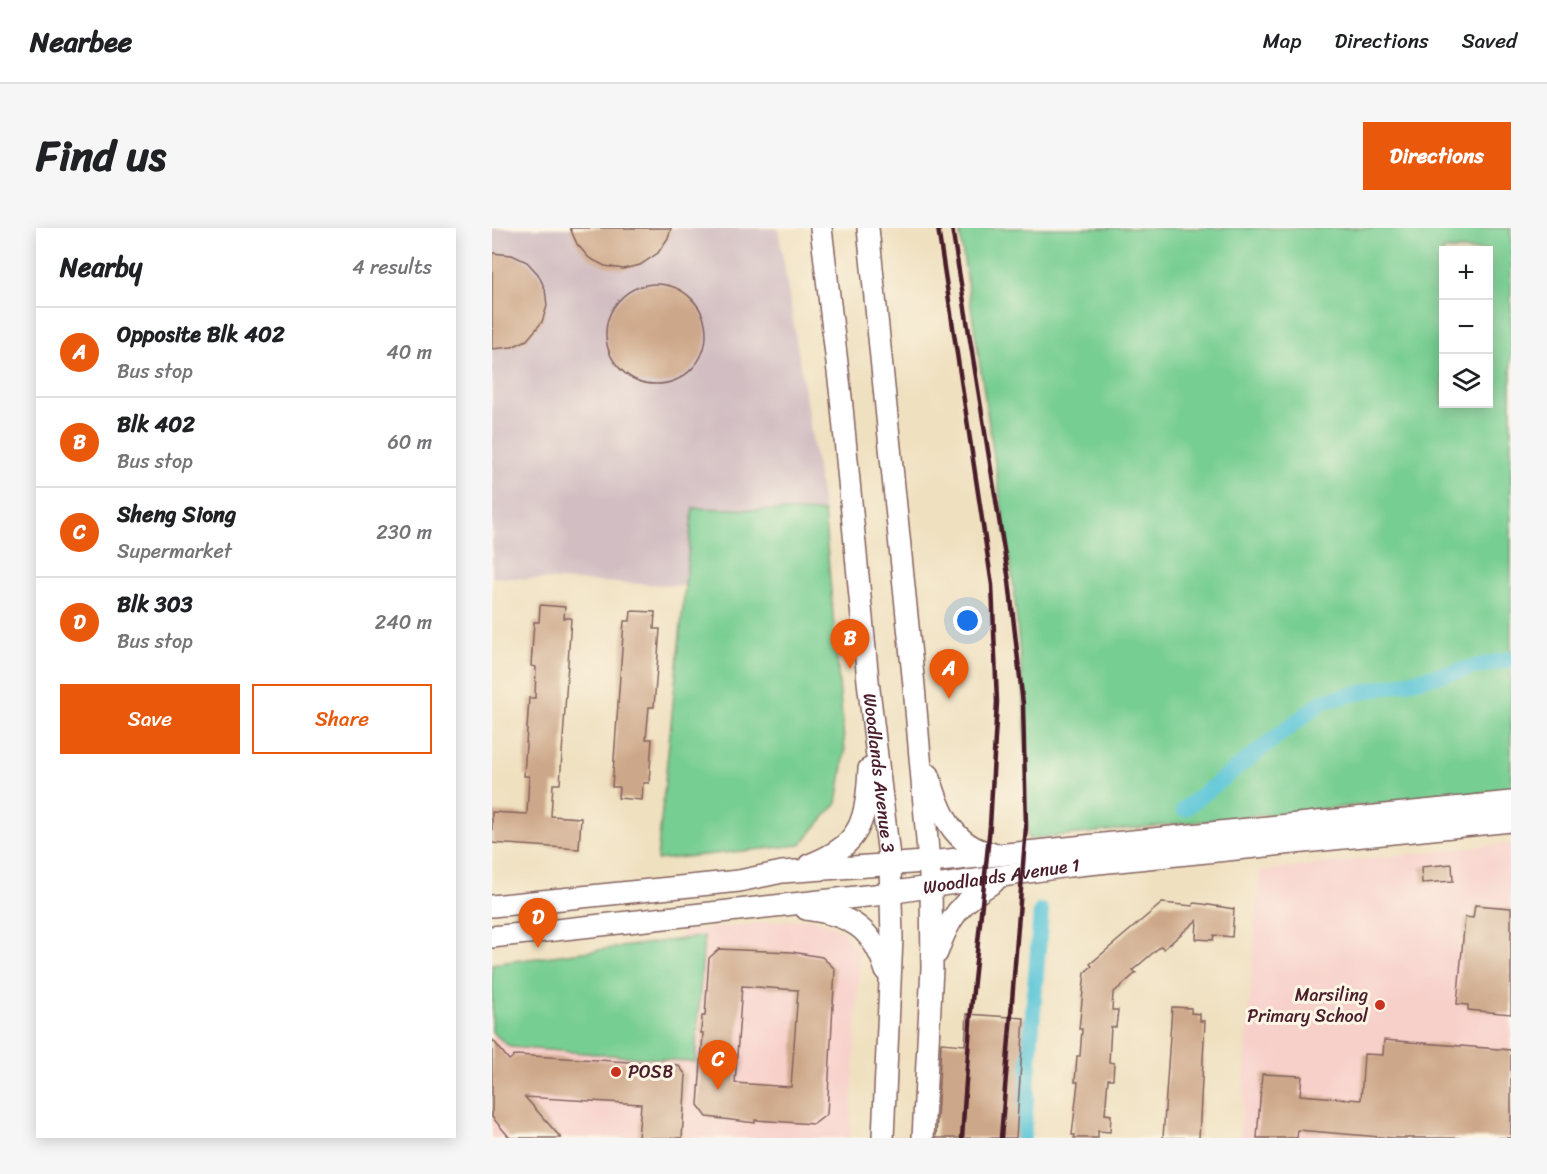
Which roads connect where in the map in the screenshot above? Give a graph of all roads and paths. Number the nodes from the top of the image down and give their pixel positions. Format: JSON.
{"nodes":[{"id":1,"x":820,"y":228,"type":"edge"},
{"id":2,"x":868,"y":228,"type":"edge"},
{"id":3,"x":871,"y":707,"type":"junction"},
{"id":4,"x":918,"y":724,"type":"junction"},
{"id":5,"x":1511,"y":802,"type":"edge"},
{"id":6,"x":1511,"y":821,"type":"edge"},
{"id":7,"x":997,"y":854,"type":"junction"},
{"id":8,"x":929,"y":862,"type":"junction"},
{"id":9,"x":890,"y":865,"type":"junction"},
{"id":10,"x":782,"y":872,"type":"junction"},
{"id":11,"x":1004,"y":875,"type":"junction"},
{"id":12,"x":931,"y":886,"type":"junction"},
{"id":13,"x":892,"y":893,"type":"junction"},
{"id":14,"x":492,"y":906,"type":"edge"},
{"id":15,"x":781,"y":906,"type":"junction"},
{"id":16,"x":492,"y":937,"type":"edge"},
{"id":17,"x":932,"y":968,"type":"junction"},
{"id":18,"x":890,"y":984,"type":"junction"},
{"id":19,"x":883,"y":1138,"type":"edge"},
{"id":20,"x":923,"y":1138,"type":"edge"}],
"edges":[{"from":1,"to":3,"type":"main road","name":"Woodlands Avenue 3"},
{"from":2,"to":4,"type":"main road"},
{"from":3,"to":9,"type":"main road","name":"Woodlands Avenue 3"},
{"from":3,"to":10,"type":"main road"},
{"from":4,"to":7,"type":"main road"},
{"from":4,"to":8,"type":"main road"},
{"from":5,"to":7,"type":"main road","name":"Woodlands Avenue 1"},
{"from":6,"to":11,"type":"main road","name":"Woodlands Avenue 1"},
{"from":7,"to":8,"type":"main road","name":"Woodlands Avenue 1"},
{"from":8,"to":9,"type":"main road","name":"Woodlands Avenue 1"},
{"from":8,"to":12,"type":"main road"},
{"from":9,"to":10,"type":"main road","name":"Woodlands Avenue 1"},
{"from":9,"to":13,"type":"main road","name":"Woodlands Avenue 3"},
{"from":10,"to":14,"type":"main road","name":"Woodlands Avenue 1"},
{"from":11,"to":12,"type":"main road","name":"Woodlands Avenue 1"},
{"from":11,"to":17,"type":"main road"},
{"from":12,"to":13,"type":"main road","name":"Woodlands Avenue 1"},
{"from":12,"to":17,"type":"main road"},
{"from":13,"to":15,"type":"main road","name":"Woodlands Avenue 1"},
{"from":13,"to":18,"type":"main road","name":"Woodlands Avenue 3"},
{"from":15,"to":16,"type":"main road","name":"Woodlands Avenue 1"},
{"from":15,"to":18,"type":"main road"},
{"from":17,"to":20,"type":"main road"},
{"from":18,"to":19,"type":"main road","name":"Woodlands Avenue 3"}]}
